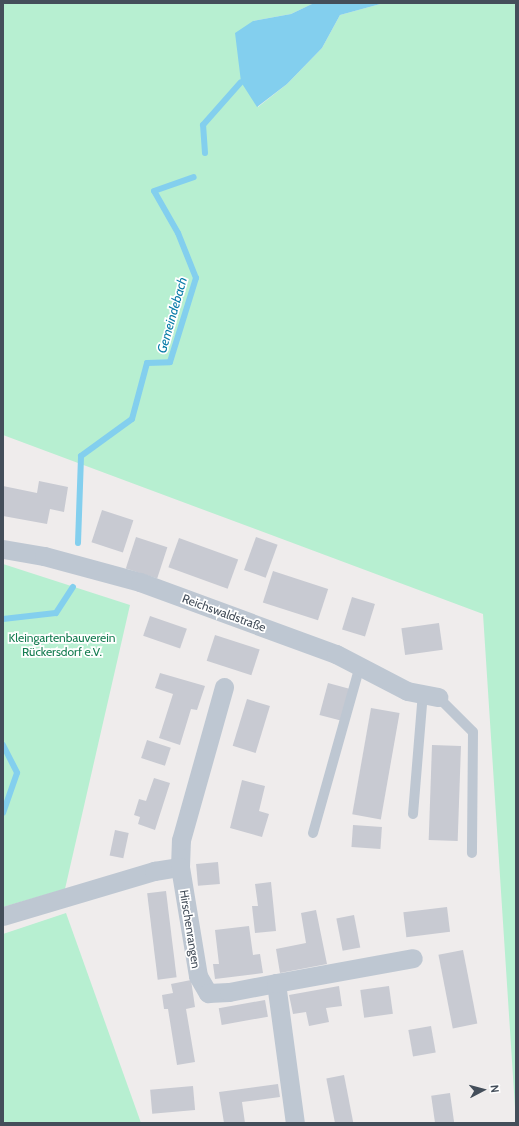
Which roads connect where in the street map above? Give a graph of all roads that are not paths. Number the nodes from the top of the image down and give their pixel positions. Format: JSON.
{"nodes":[{"id":1,"x":3,"y":549,"type":"edge"},
{"id":2,"x":360,"y":666,"type":"junction"},
{"id":3,"x":224,"y":687,"type":"dead end"},
{"id":4,"x":431,"y":695,"type":"junction"},
{"id":5,"x":413,"y":814,"type":"dead end"},
{"id":6,"x":313,"y":833,"type":"dead end"},
{"id":7,"x":472,"y":853,"type":"dead end"},
{"id":8,"x":180,"y":867,"type":"junction"},
{"id":9,"x":3,"y":916,"type":"edge"},
{"id":10,"x":413,"y":958,"type":"dead end"},
{"id":11,"x":276,"y":983,"type":"junction"},
{"id":12,"x":296,"y":1123,"type":"edge"}],
"edges":[{"from":1,"to":2,"type":"street","name":"Reichswaldstraße"},
{"from":2,"to":4,"type":"street","name":"Reichswaldstraße"},
{"from":2,"to":6,"type":"lane"},
{"from":3,"to":8,"type":"street","name":"Hirschenrangen"},
{"from":4,"to":5,"type":"lane"},
{"from":4,"to":7,"type":"lane"},
{"from":8,"to":9,"type":"street"},
{"from":8,"to":11,"type":"street","name":"Hirschenrangen"},
{"from":10,"to":11,"type":"street","name":"Hirschenrangen"},
{"from":11,"to":12,"type":"street"}]}
